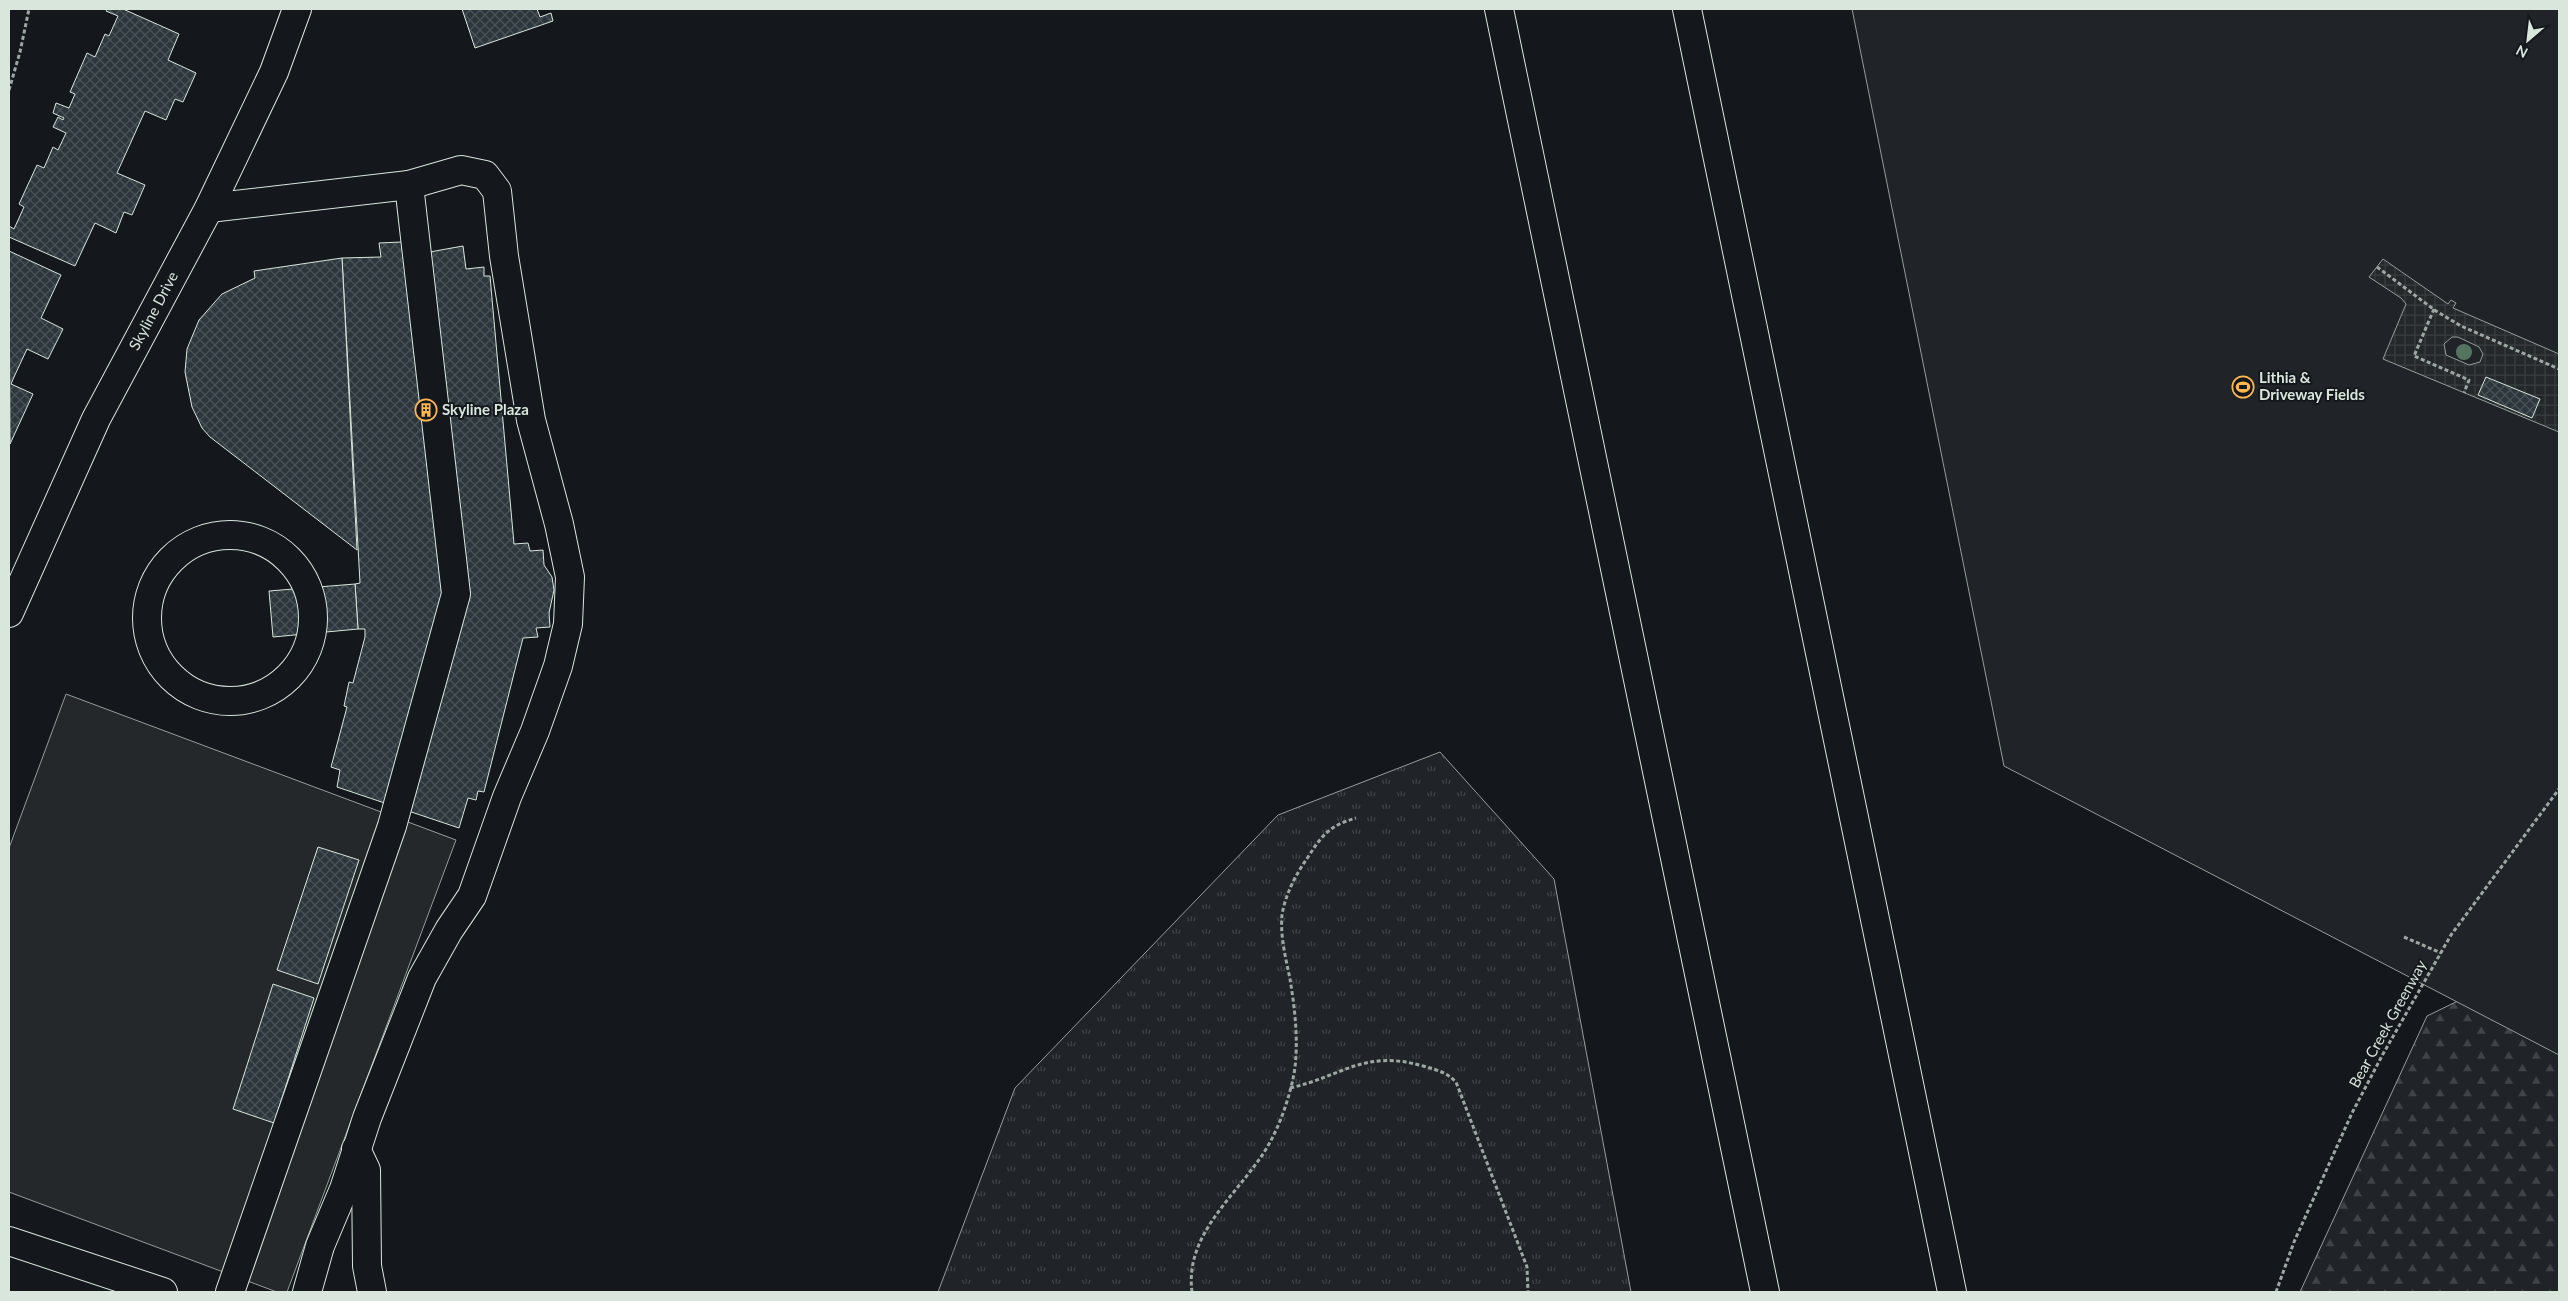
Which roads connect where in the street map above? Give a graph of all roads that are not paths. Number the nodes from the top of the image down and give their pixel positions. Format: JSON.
{"nodes":[{"id":1,"x":297,"y":9,"type":"edge"},
{"id":2,"x":1499,"y":9,"type":"edge"},
{"id":3,"x":1687,"y":9,"type":"edge"},
{"id":4,"x":409,"y":185,"type":"junction"},
{"id":5,"x":210,"y":208,"type":"junction"},
{"id":6,"x":162,"y":568,"type":"joint"},
{"id":7,"x":9,"y":613,"type":"edge"},
{"id":8,"x":356,"y":1149,"type":"junction"},
{"id":9,"x":9,"y":1241,"type":"edge"},
{"id":10,"x":118,"y":1285,"type":"edge"},
{"id":11,"x":163,"y":1292,"type":"edge"},
{"id":12,"x":230,"y":1292,"type":"edge"},
{"id":13,"x":308,"y":1292,"type":"edge"},
{"id":14,"x":372,"y":1292,"type":"edge"},
{"id":15,"x":1766,"y":1292,"type":"edge"},
{"id":16,"x":1952,"y":1292,"type":"edge"}],
"edges":[{"from":1,"to":5,"type":"main road","name":"Skyline Drive"},
{"from":2,"to":15,"type":"main road"},
{"from":3,"to":16,"type":"main road"},
{"from":4,"to":5,"type":"main road"},
{"from":4,"to":8,"type":"main road"},
{"from":4,"to":12,"type":"main road"},
{"from":5,"to":7,"type":"main road","name":"Skyline Drive"},
{"from":6,"to":6,"type":"main road"},
{"from":8,"to":13,"type":"main road"},
{"from":8,"to":14,"type":"main road"},
{"from":9,"to":10,"type":"main road"},
{"from":10,"to":11,"type":"main road"}]}
